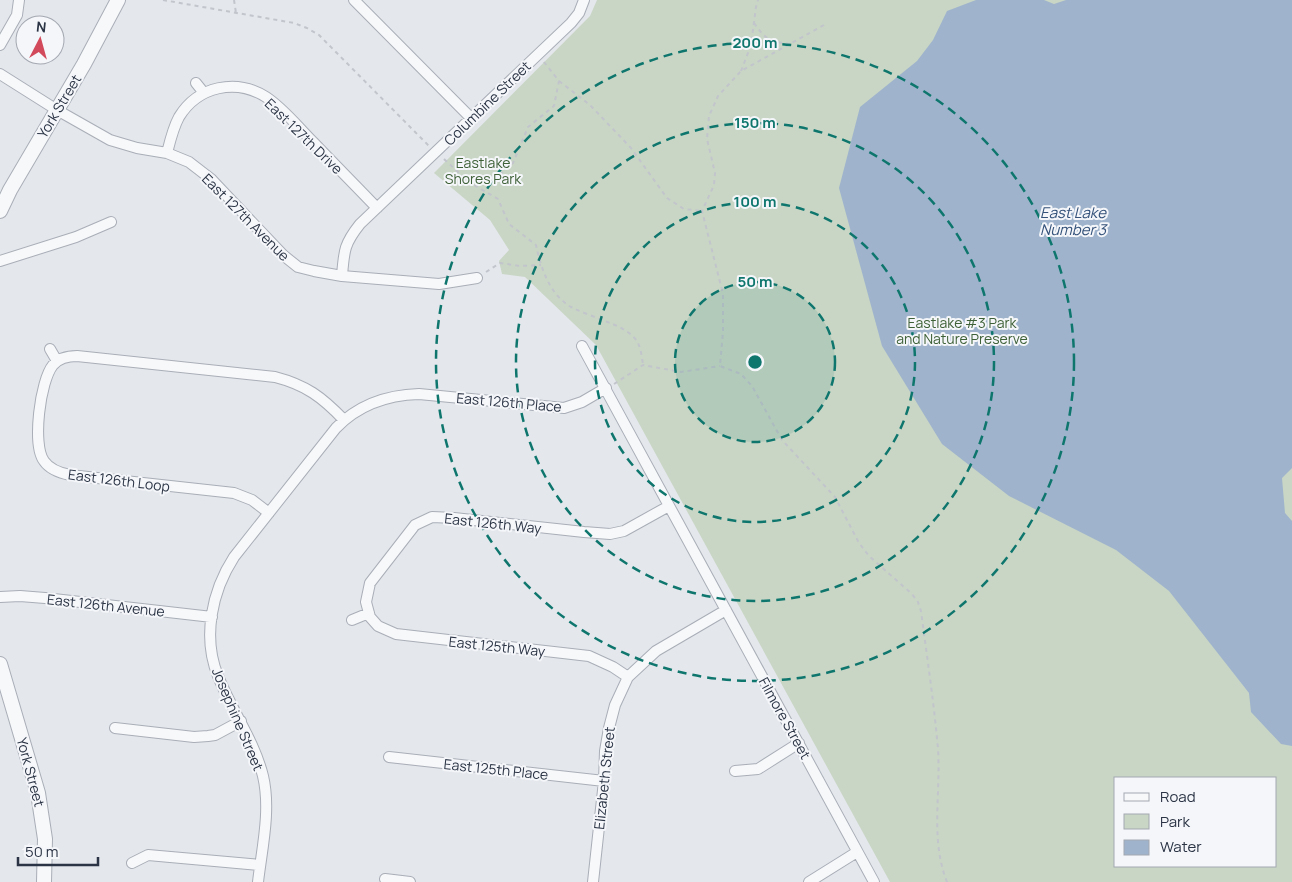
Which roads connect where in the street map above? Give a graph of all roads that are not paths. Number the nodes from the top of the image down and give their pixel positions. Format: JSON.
{"nodes":[{"id":1,"x":19,"y":0,"type":"edge"},
{"id":2,"x":118,"y":0,"type":"edge"},
{"id":3,"x":354,"y":0,"type":"edge"},
{"id":4,"x":584,"y":0,"type":"edge"},
{"id":5,"x":0,"y":45,"type":"edge"},
{"id":6,"x":0,"y":74,"type":"edge"},
{"id":7,"x":196,"y":83,"type":"dead end"},
{"id":8,"x":204,"y":93,"type":"junction"},
{"id":9,"x":57,"y":110,"type":"junction"},
{"id":10,"x":472,"y":118,"type":"junction"},
{"id":11,"x":166,"y":153,"type":"junction"},
{"id":12,"x":377,"y":208,"type":"junction"},
{"id":13,"x":0,"y":211,"type":"edge"},
{"id":14,"x":111,"y":222,"type":"dead end"},
{"id":15,"x":0,"y":261,"type":"edge"},
{"id":16,"x":342,"y":276,"type":"junction"},
{"id":17,"x":477,"y":278,"type":"road end"},
{"id":18,"x":582,"y":346,"type":"dead end"},
{"id":19,"x":50,"y":349,"type":"dead end"},
{"id":20,"x":57,"y":361,"type":"junction"},
{"id":21,"x":606,"y":388,"type":"junction"},
{"id":22,"x":344,"y":420,"type":"junction"},
{"id":23,"x":669,"y":506,"type":"junction"},
{"id":24,"x":269,"y":513,"type":"junction"},
{"id":25,"x":0,"y":598,"type":"edge"},
{"id":26,"x":726,"y":610,"type":"junction"},
{"id":27,"x":369,"y":613,"type":"junction"},
{"id":28,"x":212,"y":616,"type":"junction"},
{"id":29,"x":352,"y":620,"type":"dead end"},
{"id":30,"x":0,"y":664,"type":"edge"},
{"id":31,"x":628,"y":677,"type":"junction"},
{"id":32,"x":241,"y":721,"type":"junction"},
{"id":33,"x":115,"y":728,"type":"dead end"},
{"id":34,"x":799,"y":744,"type":"junction"},
{"id":35,"x":389,"y":757,"type":"dead end"},
{"id":36,"x":735,"y":772,"type":"dead end"},
{"id":37,"x":604,"y":781,"type":"junction"},
{"id":38,"x":857,"y":852,"type":"junction"},
{"id":39,"x":132,"y":863,"type":"dead end"},
{"id":40,"x":260,"y":865,"type":"junction"},
{"id":41,"x":385,"y":879,"type":"dead end"},
{"id":42,"x":44,"y":882,"type":"edge"},
{"id":43,"x":258,"y":882,"type":"edge"},
{"id":44,"x":410,"y":882,"type":"edge"},
{"id":45,"x":593,"y":882,"type":"edge"},
{"id":46,"x":808,"y":882,"type":"edge"},
{"id":47,"x":874,"y":882,"type":"edge"}],
"edges":[{"from":1,"to":5,"type":"street"},
{"from":2,"to":9,"type":"street","name":"York Street"},
{"from":3,"to":10,"type":"street"},
{"from":4,"to":10,"type":"street","name":"Columbine Street"},
{"from":6,"to":9,"type":"street"},
{"from":7,"to":8,"type":"street"},
{"from":8,"to":11,"type":"street","name":"East 127th Drive"},
{"from":8,"to":12,"type":"street","name":"East 127th Drive"},
{"from":9,"to":11,"type":"street","name":"East 127th Avenue"},
{"from":9,"to":13,"type":"street","name":"York Street"},
{"from":10,"to":12,"type":"street","name":"Columbine Street"},
{"from":11,"to":16,"type":"street","name":"East 127th Avenue"},
{"from":12,"to":16,"type":"street","name":"Columbine Street"},
{"from":14,"to":15,"type":"street"},
{"from":16,"to":17,"type":"street","name":"East 127th Avenue"},
{"from":18,"to":21,"type":"street"},
{"from":19,"to":20,"type":"street"},
{"from":20,"to":22,"type":"street"},
{"from":20,"to":24,"type":"street","name":"East 126th Loop"},
{"from":21,"to":22,"type":"street","name":"East 126th Place"},
{"from":21,"to":23,"type":"street"},
{"from":22,"to":24,"type":"street","name":"Josephine Street"},
{"from":23,"to":26,"type":"street","name":"Filmore Street"},
{"from":23,"to":27,"type":"street","name":"East 126th Way"},
{"from":24,"to":28,"type":"street","name":"Josephine Street"},
{"from":25,"to":28,"type":"street","name":"East 126th Avenue"},
{"from":26,"to":31,"type":"street","name":"Elizabeth Street"},
{"from":26,"to":34,"type":"street","name":"Filmore Street"},
{"from":27,"to":29,"type":"street"},
{"from":27,"to":31,"type":"street","name":"East 125th Way"},
{"from":28,"to":32,"type":"street","name":"Josephine Street"},
{"from":30,"to":42,"type":"street","name":"York Street"},
{"from":31,"to":37,"type":"street","name":"Elizabeth Street"},
{"from":32,"to":33,"type":"street"},
{"from":32,"to":40,"type":"street","name":"Josephine Street"},
{"from":34,"to":36,"type":"street"},
{"from":34,"to":38,"type":"street","name":"Filmore Street"},
{"from":35,"to":37,"type":"street","name":"East 125th Place"},
{"from":37,"to":45,"type":"street","name":"Elizabeth Street"},
{"from":38,"to":46,"type":"street"},
{"from":38,"to":47,"type":"street","name":"Filmore Street"},
{"from":39,"to":40,"type":"street"},
{"from":40,"to":43,"type":"street","name":"Josephine Street"},
{"from":41,"to":44,"type":"street"}]}
